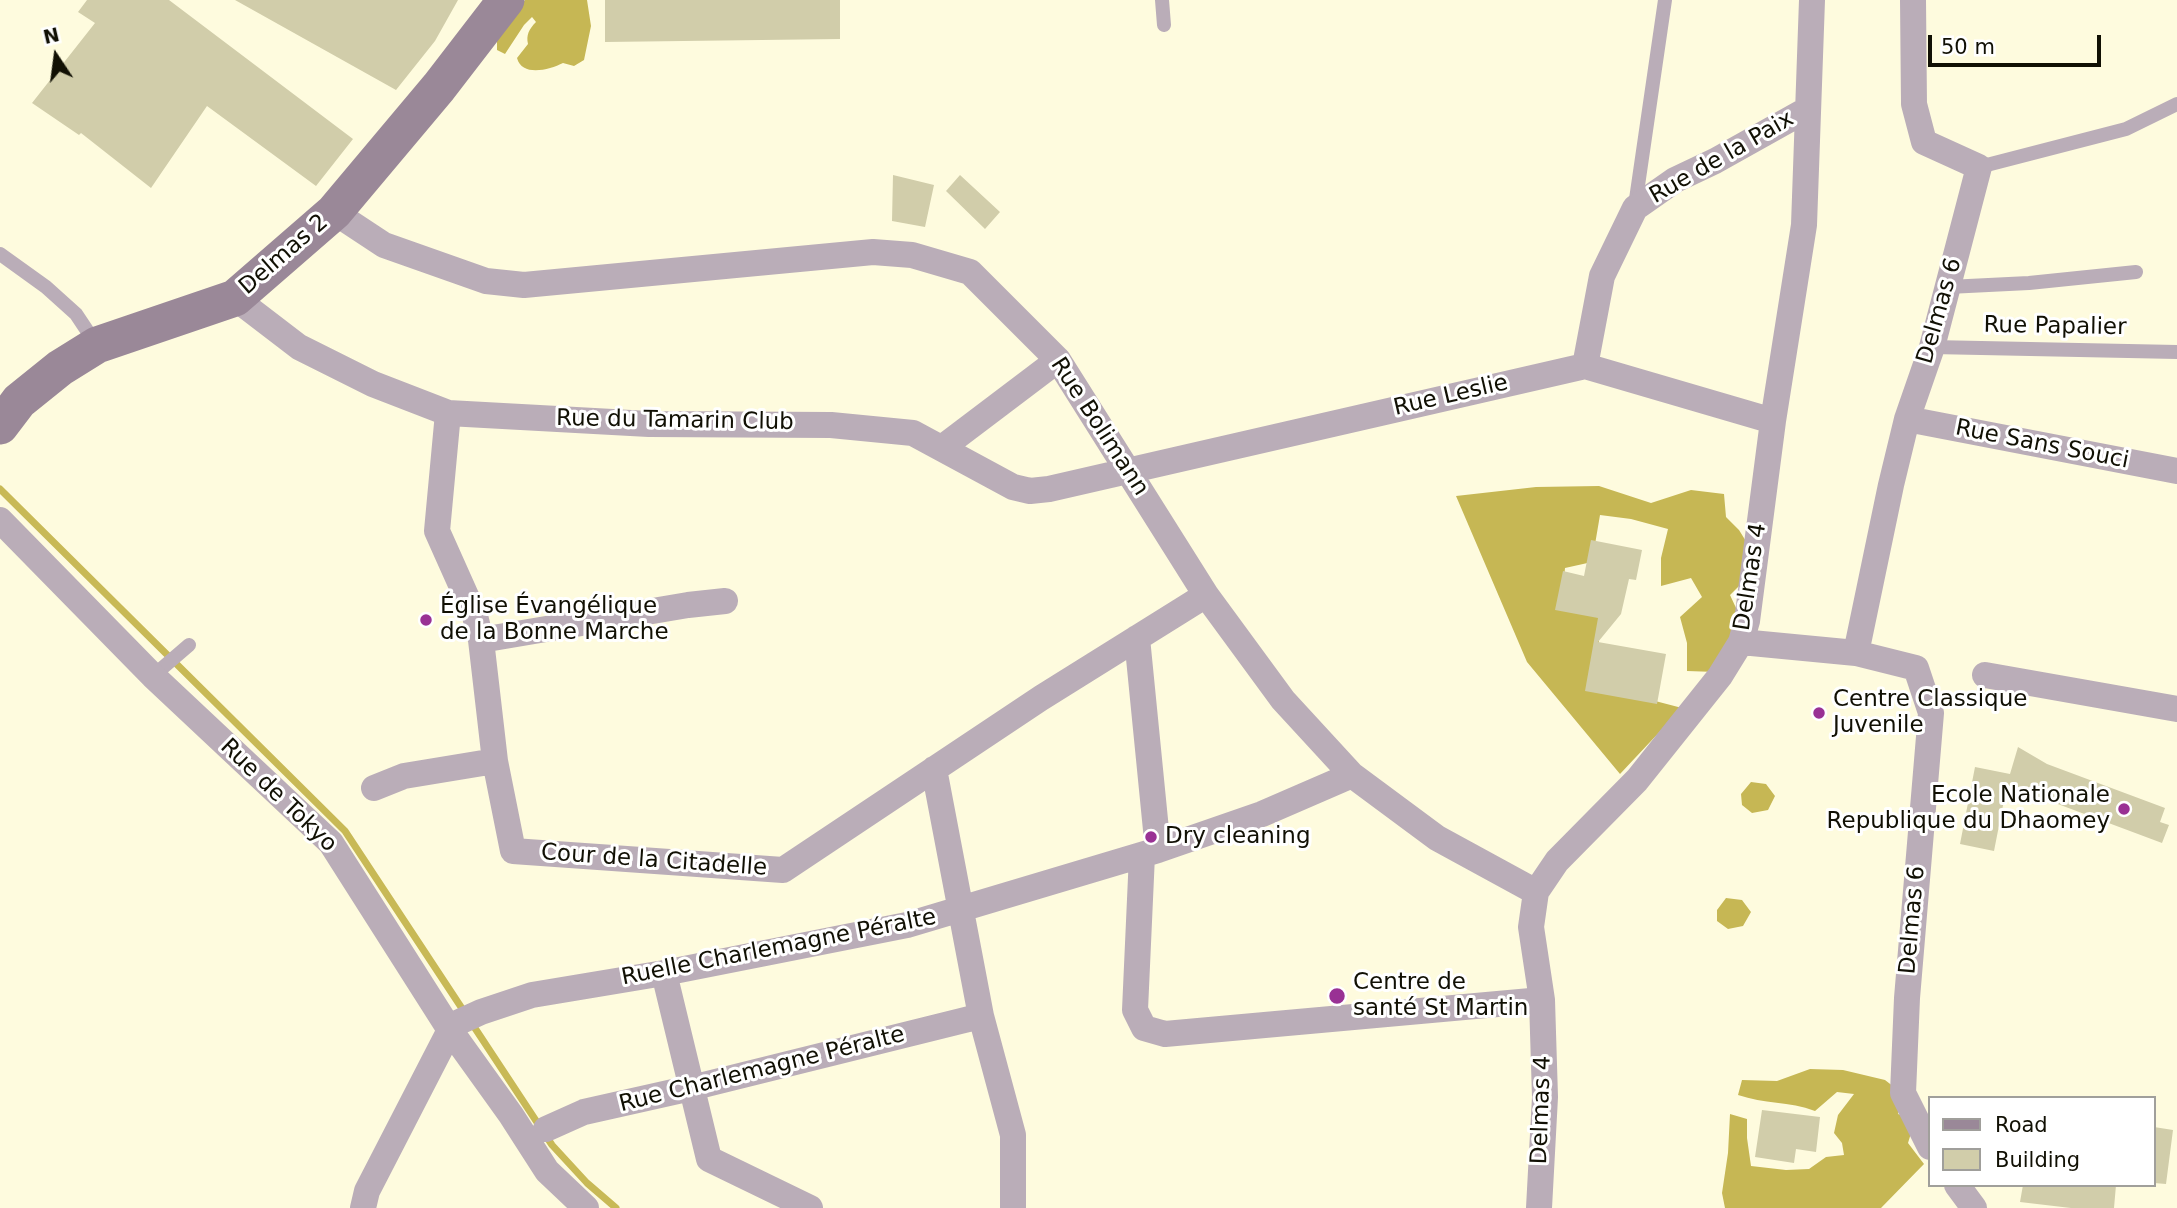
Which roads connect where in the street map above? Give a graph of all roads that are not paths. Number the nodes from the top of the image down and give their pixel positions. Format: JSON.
{"nodes":[{"id":1,"x":506,"y":0,"type":"edge"},
{"id":2,"x":1162,"y":0,"type":"edge"},
{"id":3,"x":1665,"y":0,"type":"edge"},
{"id":4,"x":1812,"y":0,"type":"edge"},
{"id":5,"x":1913,"y":0,"type":"edge"},
{"id":6,"x":1164,"y":25,"type":"dead end"},
{"id":7,"x":2177,"y":104,"type":"edge"},
{"id":8,"x":1808,"y":108,"type":"junction"},
{"id":9,"x":1979,"y":167,"type":"junction"},
{"id":10,"x":1635,"y":208,"type":"junction"},
{"id":11,"x":334,"y":212,"type":"junction"},
{"id":12,"x":0,"y":254,"type":"edge"},
{"id":13,"x":2136,"y":272,"type":"dead end"},
{"id":14,"x":1948,"y":287,"type":"junction"},
{"id":15,"x":235,"y":298,"type":"junction"},
{"id":16,"x":97,"y":345,"type":"junction"},
{"id":17,"x":1932,"y":347,"type":"junction"},
{"id":18,"x":2177,"y":352,"type":"edge"},
{"id":19,"x":1058,"y":360,"type":"junction"},
{"id":20,"x":1585,"y":366,"type":"junction"},
{"id":21,"x":448,"y":413,"type":"junction"},
{"id":22,"x":1907,"y":419,"type":"junction"},
{"id":23,"x":1773,"y":421,"type":"junction"},
{"id":24,"x":0,"y":426,"type":"edge"},
{"id":25,"x":943,"y":447,"type":"junction"},
{"id":26,"x":1127,"y":470,"type":"junction"},
{"id":27,"x":2177,"y":471,"type":"edge"},
{"id":28,"x":0,"y":520,"type":"edge"},
{"id":29,"x":1206,"y":595,"type":"junction"},
{"id":30,"x":725,"y":601,"type":"dead end"},
{"id":31,"x":1137,"y":638,"type":"junction"},
{"id":32,"x":481,"y":640,"type":"junction"},
{"id":33,"x":1741,"y":642,"type":"junction"},
{"id":34,"x":189,"y":645,"type":"dead end"},
{"id":35,"x":1856,"y":653,"type":"junction"},
{"id":36,"x":158,"y":672,"type":"junction"},
{"id":37,"x":1985,"y":675,"type":"dead end"},
{"id":38,"x":2177,"y":709,"type":"edge"},
{"id":39,"x":495,"y":761,"type":"junction"},
{"id":40,"x":934,"y":769,"type":"junction"},
{"id":41,"x":1352,"y":775,"type":"junction"},
{"id":42,"x":374,"y":788,"type":"dead end"},
{"id":43,"x":1150,"y":853,"type":"junction"},
{"id":44,"x":1536,"y":892,"type":"junction"},
{"id":45,"x":960,"y":910,"type":"junction"},
{"id":46,"x":664,"y":973,"type":"junction"},
{"id":47,"x":1542,"y":1000,"type":"junction"},
{"id":48,"x":981,"y":1017,"type":"junction"},
{"id":49,"x":453,"y":1027,"type":"junction"},
{"id":50,"x":691,"y":1088,"type":"junction"},
{"id":51,"x":546,"y":1129,"type":"dead end"},
{"id":52,"x":1928,"y":1143,"type":"edge"},
{"id":53,"x":1958,"y":1187,"type":"edge"},
{"id":54,"x":363,"y":1208,"type":"edge"},
{"id":55,"x":586,"y":1208,"type":"edge"},
{"id":56,"x":810,"y":1208,"type":"edge"},
{"id":57,"x":1013,"y":1208,"type":"edge"},
{"id":58,"x":1539,"y":1208,"type":"edge"},
{"id":59,"x":1974,"y":1208,"type":"edge"}],
"edges":[{"from":1,"to":11,"type":"street","name":"Delmas 2"},
{"from":2,"to":6,"type":"lane"},
{"from":3,"to":10,"type":"lane"},
{"from":4,"to":8,"type":"street","name":"Delmas 4"},
{"from":5,"to":9,"type":"street"},
{"from":7,"to":9,"type":"lane"},
{"from":8,"to":10,"type":"street","name":"Rue de la Paix"},
{"from":8,"to":23,"type":"street","name":"Delmas 4"},
{"from":9,"to":14,"type":"street","name":"Delmas 6"},
{"from":10,"to":20,"type":"street","name":"Rue de la Paix"},
{"from":11,"to":15,"type":"street","name":"Delmas 2"},
{"from":11,"to":19,"type":"street","name":"Rue Bolimann"},
{"from":12,"to":16,"type":"lane"},
{"from":13,"to":14,"type":"lane"},
{"from":14,"to":17,"type":"street","name":"Delmas 6"},
{"from":15,"to":16,"type":"street","name":"Delmas 2"},
{"from":15,"to":21,"type":"street","name":"Rue du Tamarin Club"},
{"from":16,"to":24,"type":"street","name":"Delmas 2"},
{"from":17,"to":18,"type":"lane","name":"Rue Papalier"},
{"from":17,"to":22,"type":"street","name":"Delmas 6"},
{"from":19,"to":25,"type":"street"},
{"from":19,"to":26,"type":"street","name":"Rue Bolimann"},
{"from":20,"to":23,"type":"street","name":"Rue Leslie"},
{"from":20,"to":26,"type":"street","name":"Rue Leslie"},
{"from":21,"to":25,"type":"street","name":"Rue du Tamarin Club"},
{"from":21,"to":32,"type":"street","name":"Cour de la Citadelle"},
{"from":22,"to":27,"type":"street","name":"Rue Sans Souci"},
{"from":22,"to":35,"type":"street","name":"Delmas 6"},
{"from":23,"to":33,"type":"street","name":"Delmas 4"},
{"from":25,"to":26,"type":"street","name":"Rue du Tamarin Club"},
{"from":26,"to":29,"type":"street","name":"Rue Bolimann"},
{"from":28,"to":36,"type":"street","name":"Rue de Tokyo"},
{"from":29,"to":31,"type":"street","name":"Cour de la Citadelle"},
{"from":29,"to":41,"type":"street","name":"Rue Bolimann"},
{"from":30,"to":32,"type":"street"},
{"from":31,"to":40,"type":"street","name":"Cour de la Citadelle"},
{"from":31,"to":43,"type":"street"},
{"from":32,"to":39,"type":"street","name":"Cour de la Citadelle"},
{"from":33,"to":35,"type":"street","name":"Delmas 6"},
{"from":33,"to":44,"type":"street","name":"Delmas 4"},
{"from":34,"to":36,"type":"lane"},
{"from":35,"to":52,"type":"street","name":"Delmas 6"},
{"from":36,"to":49,"type":"street","name":"Rue de Tokyo"},
{"from":37,"to":38,"type":"street"},
{"from":39,"to":40,"type":"street","name":"Cour de la Citadelle"},
{"from":39,"to":42,"type":"street"},
{"from":40,"to":45,"type":"street"},
{"from":41,"to":43,"type":"street","name":"Ruelle Charlemagne Péralte"},
{"from":41,"to":44,"type":"street","name":"Rue Bolimann"},
{"from":43,"to":45,"type":"street","name":"Ruelle Charlemagne Péralte"},
{"from":43,"to":47,"type":"street"},
{"from":44,"to":47,"type":"street","name":"Delmas 4"},
{"from":45,"to":46,"type":"street","name":"Ruelle Charlemagne Péralte"},
{"from":45,"to":48,"type":"street"},
{"from":46,"to":49,"type":"street","name":"Ruelle Charlemagne Péralte"},
{"from":46,"to":50,"type":"street"},
{"from":47,"to":58,"type":"street","name":"Delmas 4"},
{"from":48,"to":50,"type":"street","name":"Rue Charlemagne Péralte"},
{"from":48,"to":57,"type":"street"},
{"from":49,"to":54,"type":"street"},
{"from":49,"to":55,"type":"street","name":"Rue de Tokyo"},
{"from":50,"to":51,"type":"street","name":"Rue Charlemagne Péralte"},
{"from":50,"to":56,"type":"street"},
{"from":53,"to":59,"type":"street"}]}
